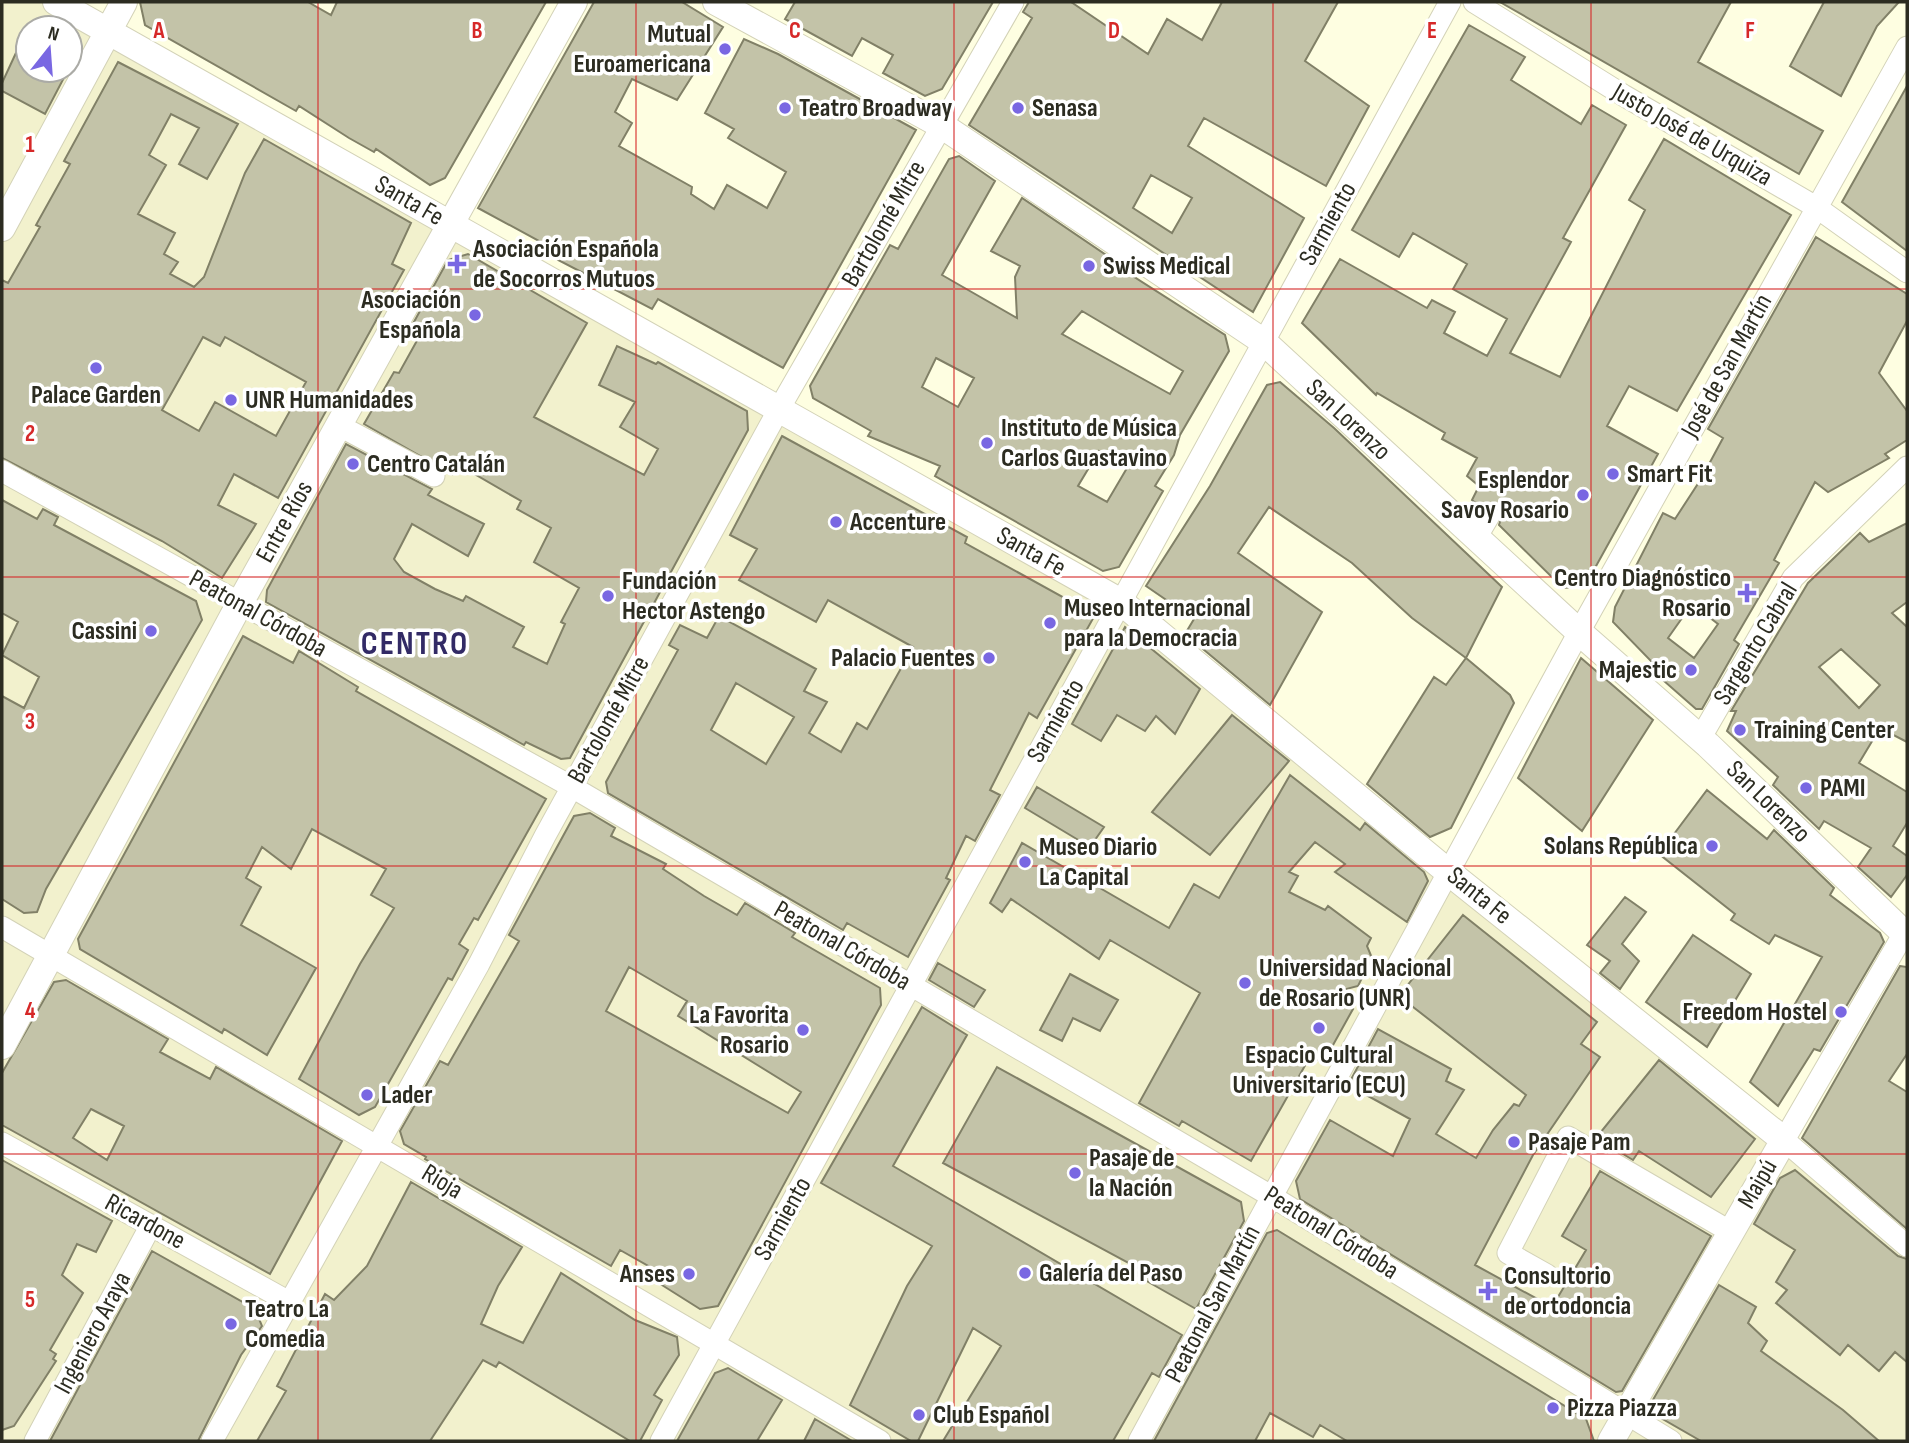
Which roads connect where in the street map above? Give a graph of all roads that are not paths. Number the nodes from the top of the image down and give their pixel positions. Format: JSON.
{"nodes":[{"id":1,"x":56,"y":2,"type":"edge"},
{"id":2,"x":124,"y":2,"type":"edge"},
{"id":3,"x":574,"y":2,"type":"edge"},
{"id":4,"x":716,"y":2,"type":"edge"},
{"id":5,"x":1013,"y":2,"type":"edge"},
{"id":6,"x":1451,"y":2,"type":"edge"},
{"id":7,"x":1474,"y":2,"type":"edge"},
{"id":8,"x":108,"y":31,"type":"junction"},
{"id":9,"x":1907,"y":47,"type":"edge"},
{"id":10,"x":941,"y":125,"type":"junction"},
{"id":11,"x":1816,"y":207,"type":"junction"},
{"id":12,"x":449,"y":224,"type":"junction"},
{"id":13,"x":2,"y":228,"type":"edge"},
{"id":14,"x":1907,"y":272,"type":"edge"},
{"id":15,"x":1264,"y":342,"type":"junction"},
{"id":16,"x":779,"y":409,"type":"junction"},
{"id":17,"x":338,"y":425,"type":"junction"},
{"id":18,"x":1907,"y":467,"type":"edge"},
{"id":19,"x":2,"y":471,"type":"edge"},
{"id":20,"x":434,"y":476,"type":"dead end"},
{"id":21,"x":1121,"y":602,"type":"junction"},
{"id":22,"x":240,"y":603,"type":"junction"},
{"id":23,"x":1578,"y":632,"type":"junction"},
{"id":24,"x":1701,"y":737,"type":"junction"},
{"id":25,"x":572,"y":787,"type":"junction"},
{"id":26,"x":1447,"y":871,"type":"junction"},
{"id":27,"x":2,"y":927,"type":"edge"},
{"id":28,"x":1906,"y":932,"type":"edge"},
{"id":29,"x":49,"y":954,"type":"junction"},
{"id":30,"x":910,"y":986,"type":"junction"},
{"id":31,"x":2,"y":1046,"type":"edge"},
{"id":32,"x":1784,"y":1140,"type":"junction"},
{"id":33,"x":2,"y":1143,"type":"edge"},
{"id":34,"x":377,"y":1144,"type":"junction"},
{"id":35,"x":1271,"y":1196,"type":"junction"},
{"id":36,"x":151,"y":1226,"type":"junction"},
{"id":37,"x":1731,"y":1232,"type":"junction"},
{"id":38,"x":1907,"y":1246,"type":"edge"},
{"id":39,"x":1547,"y":1275,"type":"dead end"},
{"id":40,"x":289,"y":1302,"type":"junction"},
{"id":41,"x":715,"y":1344,"type":"junction"},
{"id":42,"x":1626,"y":1415,"type":"junction"},
{"id":43,"x":35,"y":1441,"type":"edge"},
{"id":44,"x":212,"y":1441,"type":"edge"},
{"id":45,"x":661,"y":1441,"type":"edge"},
{"id":46,"x":880,"y":1441,"type":"edge"},
{"id":47,"x":1139,"y":1441,"type":"edge"},
{"id":48,"x":1611,"y":1441,"type":"edge"},
{"id":49,"x":1671,"y":1441,"type":"edge"}],
"edges":[{"from":1,"to":8,"type":"main road","name":"Santa Fe"},
{"from":2,"to":8,"type":"main road"},
{"from":3,"to":12,"type":"main road","name":"Entre Ríos"},
{"from":4,"to":10,"type":"main road","name":"San Lorenzo"},
{"from":5,"to":10,"type":"street","name":"Bartolomé Mitre"},
{"from":6,"to":15,"type":"street","name":"Sarmiento"},
{"from":7,"to":11,"type":"street","name":"Justo José de Urquiza"},
{"from":8,"to":12,"type":"main road","name":"Santa Fe"},
{"from":8,"to":13,"type":"main road"},
{"from":9,"to":11,"type":"street","name":"José de San Martín"},
{"from":10,"to":15,"type":"main road","name":"San Lorenzo"},
{"from":10,"to":16,"type":"street","name":"Bartolomé Mitre"},
{"from":11,"to":14,"type":"street","name":"Justo José de Urquiza"},
{"from":11,"to":23,"type":"street","name":"José de San Martín"},
{"from":12,"to":16,"type":"main road","name":"Santa Fe"},
{"from":12,"to":17,"type":"main road","name":"Entre Ríos"},
{"from":15,"to":21,"type":"street","name":"Sarmiento"},
{"from":15,"to":23,"type":"main road","name":"San Lorenzo"},
{"from":16,"to":21,"type":"main road","name":"Santa Fe"},
{"from":16,"to":25,"type":"street","name":"Bartolomé Mitre"},
{"from":17,"to":20,"type":"street"},
{"from":17,"to":22,"type":"main road","name":"Entre Ríos"},
{"from":18,"to":24,"type":"street","name":"Sargento Cabral"},
{"from":19,"to":22,"type":"street","name":"Peatonal Córdoba"},
{"from":21,"to":26,"type":"main road","name":"Santa Fe"},
{"from":21,"to":30,"type":"street","name":"Sarmiento"},
{"from":22,"to":25,"type":"street","name":"Peatonal Córdoba"},
{"from":22,"to":29,"type":"main road","name":"Entre Ríos"},
{"from":23,"to":24,"type":"main road","name":"San Lorenzo"},
{"from":23,"to":26,"type":"street","name":"José de San Martín"},
{"from":24,"to":28,"type":"main road","name":"San Lorenzo"},
{"from":25,"to":30,"type":"street","name":"Peatonal Córdoba"},
{"from":25,"to":34,"type":"street","name":"Bartolomé Mitre"},
{"from":26,"to":32,"type":"main road","name":"Santa Fe"},
{"from":26,"to":35,"type":"street","name":"Peatonal San Martín"},
{"from":27,"to":29,"type":"street","name":"Rioja"},
{"from":28,"to":32,"type":"street","name":"Maipú"},
{"from":29,"to":31,"type":"main road","name":"Entre Ríos"},
{"from":29,"to":34,"type":"street","name":"Rioja"},
{"from":30,"to":35,"type":"street","name":"Peatonal Córdoba"},
{"from":30,"to":41,"type":"street","name":"Sarmiento"},
{"from":32,"to":37,"type":"main road","name":"Maipú"},
{"from":32,"to":38,"type":"street","name":"Santa Fe"},
{"from":33,"to":36,"type":"street","name":"Ricardone"},
{"from":34,"to":40,"type":"street","name":"Bartolomé Mitre"},
{"from":34,"to":41,"type":"street","name":"Rioja"},
{"from":35,"to":42,"type":"street","name":"Peatonal Córdoba"},
{"from":35,"to":47,"type":"street","name":"Peatonal San Martín"},
{"from":36,"to":40,"type":"street","name":"Ricardone"},
{"from":36,"to":43,"type":"street","name":"Ingeniero Araya"},
{"from":37,"to":39,"type":"street"},
{"from":37,"to":42,"type":"main road","name":"Maipú"},
{"from":40,"to":44,"type":"street","name":"Bartolomé Mitre"},
{"from":41,"to":45,"type":"street","name":"Sarmiento"},
{"from":41,"to":46,"type":"street","name":"Rioja"},
{"from":42,"to":48,"type":"main road","name":"Maipú"},
{"from":42,"to":49,"type":"street","name":"Peatonal Córdoba"}]}
